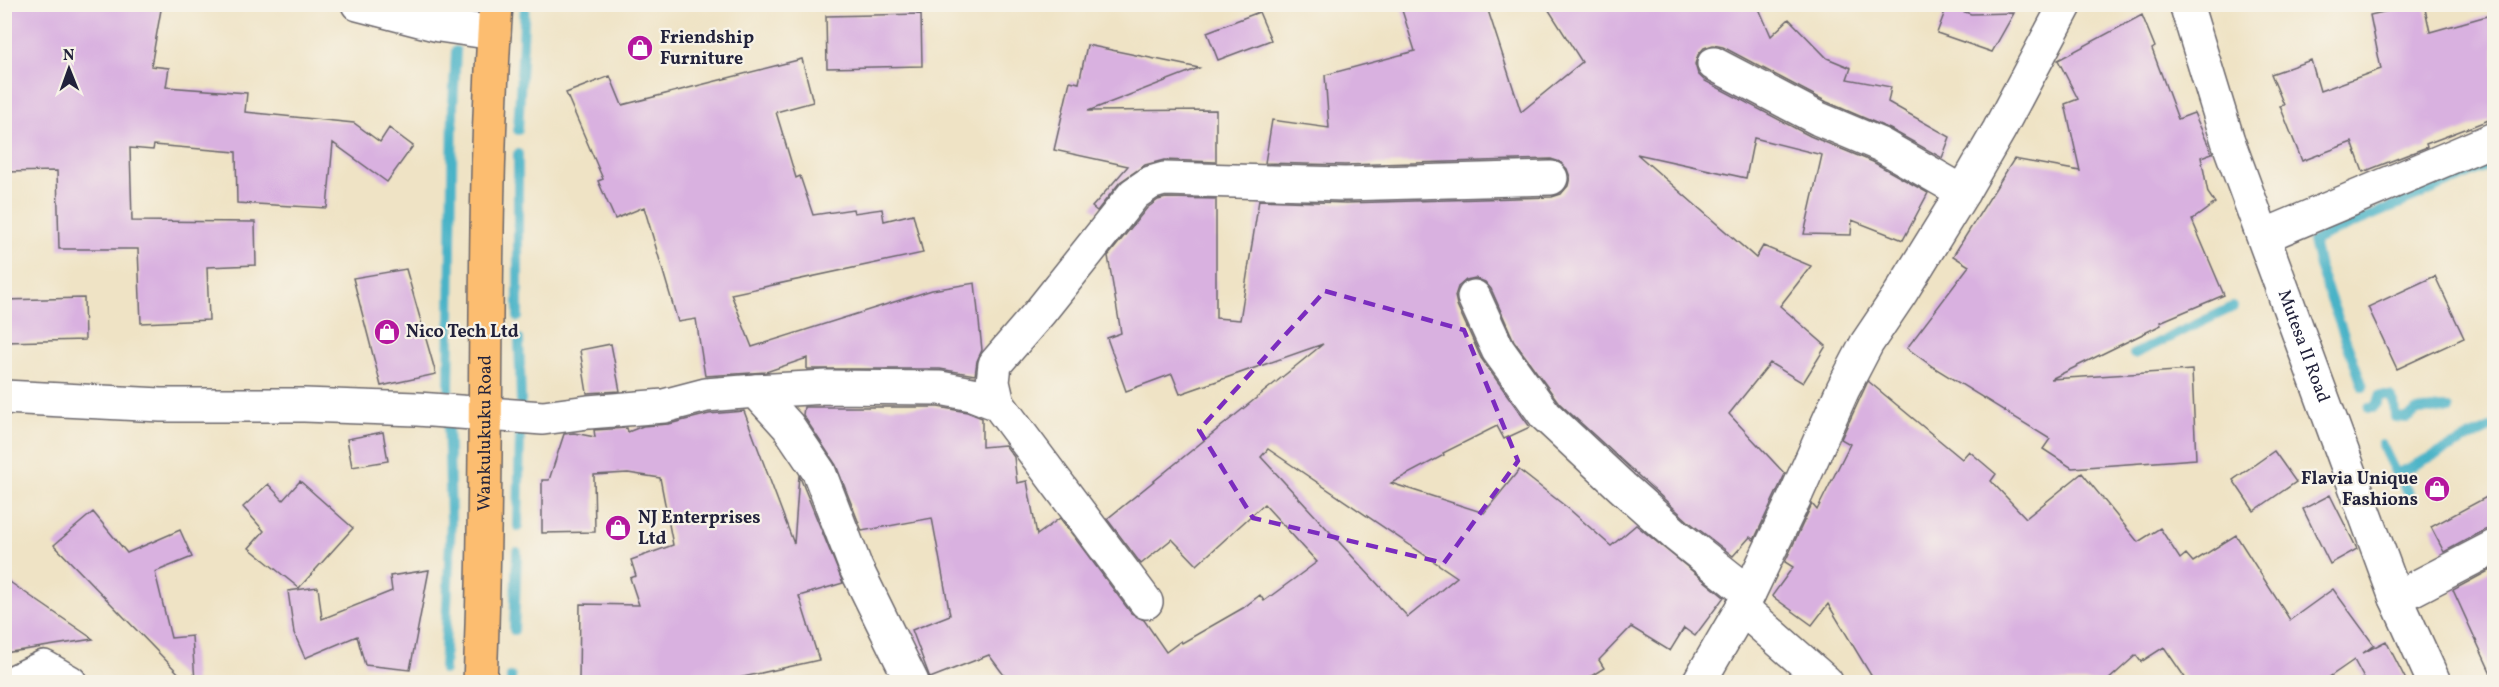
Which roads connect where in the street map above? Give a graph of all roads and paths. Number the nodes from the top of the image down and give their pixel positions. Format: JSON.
{"nodes":[{"id":1,"x":358,"y":4,"type":"edge"},
{"id":2,"x":2066,"y":4,"type":"edge"},
{"id":3,"x":2186,"y":4,"type":"edge"},
{"id":4,"x":495,"y":19,"type":"edge"},
{"id":5,"x":1714,"y":63,"type":"dead end"},
{"id":6,"x":2494,"y":139,"type":"edge"},
{"id":7,"x":1551,"y":178,"type":"dead end"},
{"id":8,"x":1963,"y":192,"type":"junction"},
{"id":9,"x":2264,"y":236,"type":"junction"},
{"id":10,"x":1474,"y":297,"type":"dead end"},
{"id":11,"x":756,"y":392,"type":"junction"},
{"id":12,"x":4,"y":397,"type":"edge"},
{"id":13,"x":998,"y":404,"type":"junction"},
{"id":14,"x":486,"y":415,"type":"junction"},
{"id":15,"x":2494,"y":547,"type":"edge"},
{"id":16,"x":2396,"y":598,"type":"junction"},
{"id":17,"x":1746,"y":600,"type":"junction"},
{"id":18,"x":1146,"y":602,"type":"dead end"},
{"id":19,"x":473,"y":680,"type":"edge"},
{"id":20,"x":13,"y":682,"type":"edge"},
{"id":21,"x":70,"y":682,"type":"edge"},
{"id":22,"x":912,"y":682,"type":"edge"},
{"id":23,"x":1699,"y":682,"type":"edge"},
{"id":24,"x":1826,"y":682,"type":"edge"},
{"id":25,"x":2434,"y":682,"type":"edge"}],
"edges":[{"from":1,"to":4,"type":"street"},
{"from":2,"to":8,"type":"street"},
{"from":3,"to":9,"type":"street","name":"Mutesa II Road"},
{"from":4,"to":14,"type":"main road","name":"Wankulukuku Road"},
{"from":5,"to":8,"type":"street"},
{"from":6,"to":9,"type":"street"},
{"from":7,"to":13,"type":"street"},
{"from":8,"to":17,"type":"street"},
{"from":9,"to":16,"type":"street","name":"Mutesa II Road"},
{"from":10,"to":17,"type":"street"},
{"from":11,"to":13,"type":"street"},
{"from":11,"to":14,"type":"street"},
{"from":11,"to":22,"type":"street"},
{"from":12,"to":14,"type":"street"},
{"from":13,"to":18,"type":"street"},
{"from":14,"to":19,"type":"main road","name":"Wankulukuku Road"},
{"from":15,"to":16,"type":"street"},
{"from":16,"to":25,"type":"street","name":"Mutesa II Road"},
{"from":17,"to":23,"type":"street"},
{"from":17,"to":24,"type":"street"},
{"from":20,"to":21,"type":"street"}]}
